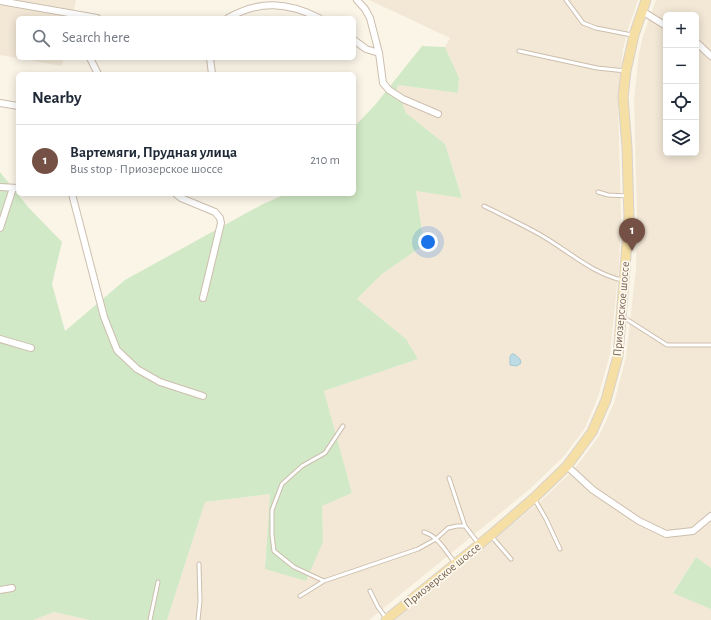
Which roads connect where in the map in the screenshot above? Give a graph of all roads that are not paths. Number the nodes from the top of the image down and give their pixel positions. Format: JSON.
{"nodes":[{"id":1,"x":357,"y":0,"type":"edge"},
{"id":2,"x":566,"y":0,"type":"edge"},
{"id":3,"x":646,"y":0,"type":"edge"},
{"id":4,"x":0,"y":1,"type":"edge"},
{"id":5,"x":642,"y":11,"type":"junction"},
{"id":6,"x":84,"y":16,"type":"edge"},
{"id":7,"x":232,"y":16,"type":"edge"},
{"id":8,"x":314,"y":16,"type":"edge"},
{"id":9,"x":663,"y":24,"type":"edge"},
{"id":10,"x":634,"y":35,"type":"junction"},
{"id":11,"x":356,"y":42,"type":"edge"},
{"id":12,"x":699,"y":45,"type":"edge"},
{"id":13,"x":519,"y":51,"type":"dead end"},
{"id":14,"x":379,"y":53,"type":"junction"},
{"id":15,"x":711,"y":56,"type":"edge"},
{"id":16,"x":91,"y":60,"type":"edge"},
{"id":17,"x":210,"y":60,"type":"edge"},
{"id":18,"x":626,"y":71,"type":"junction"},
{"id":19,"x":97,"y":72,"type":"edge"},
{"id":20,"x":212,"y":72,"type":"edge"},
{"id":21,"x":0,"y":103,"type":"edge"},
{"id":22,"x":16,"y":106,"type":"edge"},
{"id":23,"x":438,"y":114,"type":"dead end"},
{"id":24,"x":0,"y":187,"type":"edge"},
{"id":25,"x":15,"y":188,"type":"edge"},
{"id":26,"x":598,"y":192,"type":"dead end"},
{"id":27,"x":73,"y":196,"type":"edge"},
{"id":28,"x":178,"y":196,"type":"edge"},
{"id":29,"x":629,"y":196,"type":"junction"},
{"id":30,"x":484,"y":206,"type":"dead end"},
{"id":31,"x":0,"y":228,"type":"edge"},
{"id":32,"x":624,"y":280,"type":"junction"},
{"id":33,"x":203,"y":298,"type":"dead end"},
{"id":34,"x":621,"y":316,"type":"junction"},
{"id":35,"x":0,"y":339,"type":"edge"},
{"id":36,"x":711,"y":344,"type":"edge"},
{"id":37,"x":31,"y":348,"type":"dead end"},
{"id":38,"x":202,"y":396,"type":"dead end"},
{"id":39,"x":343,"y":426,"type":"dead end"},
{"id":40,"x":567,"y":466,"type":"junction"},
{"id":41,"x":449,"y":478,"type":"dead end"},
{"id":42,"x":534,"y":498,"type":"junction"},
{"id":43,"x":711,"y":516,"type":"edge"},
{"id":44,"x":465,"y":526,"type":"junction"},
{"id":45,"x":424,"y":532,"type":"dead end"},
{"id":46,"x":491,"y":535,"type":"junction"},
{"id":47,"x":436,"y":539,"type":"junction"},
{"id":48,"x":479,"y":545,"type":"junction"},
{"id":49,"x":560,"y":549,"type":"dead end"},
{"id":50,"x":511,"y":559,"type":"dead end"},
{"id":51,"x":199,"y":564,"type":"dead end"},
{"id":52,"x":456,"y":564,"type":"junction"},
{"id":53,"x":324,"y":581,"type":"junction"},
{"id":54,"x":158,"y":582,"type":"dead end"},
{"id":55,"x":12,"y":588,"type":"dead end"},
{"id":56,"x":0,"y":590,"type":"edge"},
{"id":57,"x":370,"y":591,"type":"dead end"},
{"id":58,"x":300,"y":596,"type":"dead end"},
{"id":59,"x":386,"y":619,"type":"edge"},
{"id":60,"x":150,"y":620,"type":"edge"},
{"id":61,"x":198,"y":620,"type":"edge"}],
"edges":[{"from":1,"to":14,"type":"street"},
{"from":2,"to":10,"type":"lane"},
{"from":3,"to":5,"type":"main road","name":"Приозерское шоссе"},
{"from":4,"to":6,"type":"street"},
{"from":5,"to":9,"type":"street"},
{"from":5,"to":10,"type":"main road","name":"Приозерское шоссе"},
{"from":7,"to":8,"type":"street"},
{"from":10,"to":18,"type":"main road","name":"Приозерское шоссе"},
{"from":11,"to":14,"type":"street"},
{"from":12,"to":15,"type":"street"},
{"from":13,"to":18,"type":"lane"},
{"from":14,"to":23,"type":"street"},
{"from":16,"to":19,"type":"street"},
{"from":17,"to":20,"type":"street"},
{"from":18,"to":29,"type":"main road","name":"Приозерское шоссе"},
{"from":21,"to":22,"type":"street"},
{"from":24,"to":25,"type":"street"},
{"from":25,"to":31,"type":"street"},
{"from":26,"to":29,"type":"lane"},
{"from":27,"to":38,"type":"street"},
{"from":28,"to":33,"type":"street"},
{"from":29,"to":32,"type":"main road","name":"Приозерское шоссе"},
{"from":30,"to":32,"type":"lane"},
{"from":32,"to":34,"type":"main road","name":"Приозерское шоссе"},
{"from":34,"to":36,"type":"lane"},
{"from":34,"to":40,"type":"main road","name":"Приозерское шоссе"},
{"from":35,"to":37,"type":"street"},
{"from":39,"to":53,"type":"lane"},
{"from":40,"to":42,"type":"main road","name":"Приозерское шоссе"},
{"from":40,"to":43,"type":"street"},
{"from":41,"to":44,"type":"lane"},
{"from":42,"to":46,"type":"main road","name":"Приозерское шоссе"},
{"from":42,"to":49,"type":"lane"},
{"from":44,"to":47,"type":"lane"},
{"from":44,"to":48,"type":"lane"},
{"from":45,"to":47,"type":"lane"},
{"from":46,"to":48,"type":"main road","name":"Приозерское шоссе"},
{"from":46,"to":50,"type":"lane"},
{"from":47,"to":52,"type":"lane"},
{"from":47,"to":53,"type":"lane"},
{"from":48,"to":52,"type":"main road","name":"Приозерское шоссе"},
{"from":51,"to":61,"type":"lane"},
{"from":52,"to":59,"type":"main road","name":"Приозерское шоссе"},
{"from":53,"to":58,"type":"lane"},
{"from":54,"to":60,"type":"lane"},
{"from":55,"to":56,"type":"street"},
{"from":57,"to":59,"type":"lane"}]}
